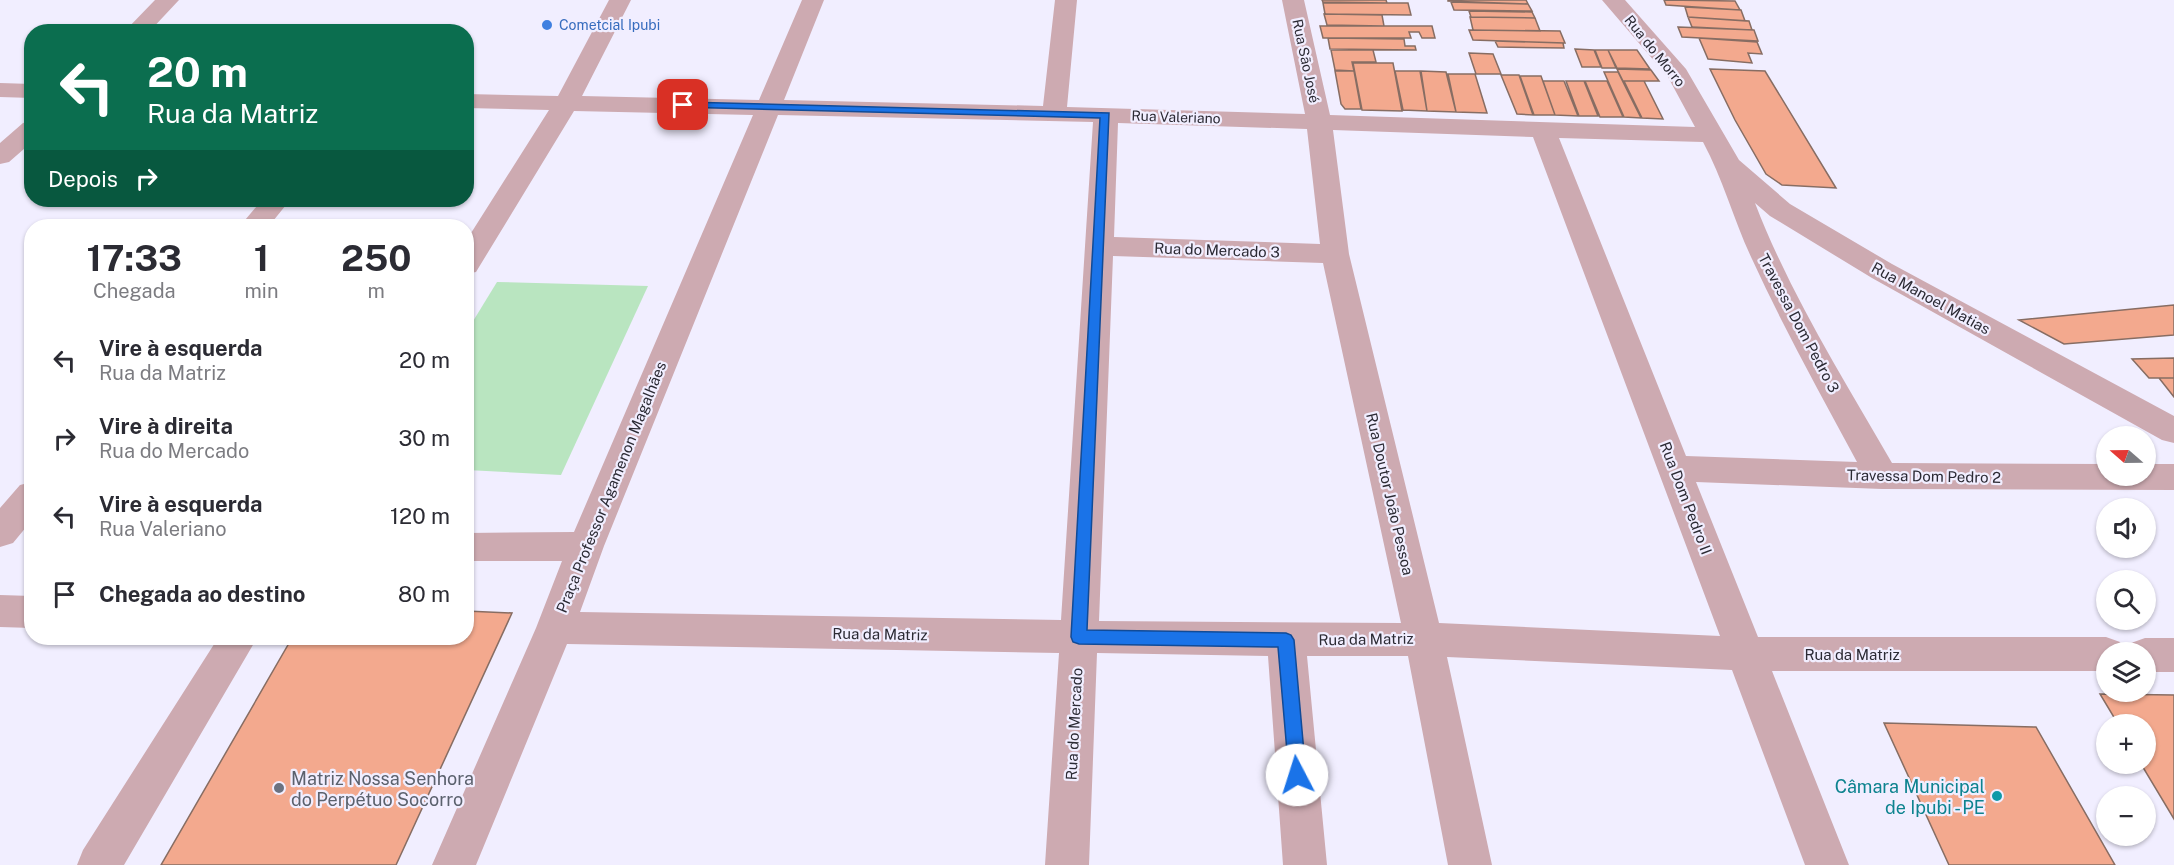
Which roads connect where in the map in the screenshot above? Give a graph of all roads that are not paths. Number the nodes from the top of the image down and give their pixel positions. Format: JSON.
{"nodes":[{"id":1,"x":168,"y":0,"type":"edge"},
{"id":2,"x":620,"y":0,"type":"edge"},
{"id":3,"x":813,"y":0,"type":"edge"},
{"id":4,"x":1066,"y":0,"type":"edge"},
{"id":5,"x":1293,"y":0,"type":"edge"},
{"id":6,"x":1613,"y":0,"type":"edge"},
{"id":7,"x":143,"y":24,"type":"edge"},
{"id":8,"x":0,"y":90,"type":"edge"},
{"id":9,"x":24,"y":91,"type":"edge"},
{"id":10,"x":474,"y":101,"type":"edge"},
{"id":11,"x":567,"y":102,"type":"junction"},
{"id":12,"x":766,"y":109,"type":"junction"},
{"id":13,"x":1054,"y":115,"type":"junction"},
{"id":14,"x":1106,"y":115,"type":"junction"},
{"id":15,"x":1319,"y":122,"type":"junction"},
{"id":16,"x":1544,"y":130,"type":"junction"},
{"id":17,"x":24,"y":135,"type":"edge"},
{"id":18,"x":1713,"y":135,"type":"junction"},
{"id":19,"x":0,"y":156,"type":"edge"},
{"id":20,"x":1728,"y":164,"type":"junction"},
{"id":21,"x":270,"y":207,"type":"edge"},
{"id":22,"x":260,"y":219,"type":"edge"},
{"id":23,"x":1099,"y":246,"type":"junction"},
{"id":24,"x":474,"y":252,"type":"edge"},
{"id":25,"x":1335,"y":254,"type":"junction"},
{"id":26,"x":2174,"y":431,"type":"edge"},
{"id":27,"x":1674,"y":468,"type":"junction"},
{"id":28,"x":1882,"y":476,"type":"junction"},
{"id":29,"x":2174,"y":477,"type":"edge"},
{"id":30,"x":24,"y":504,"type":"edge"},
{"id":31,"x":0,"y":533,"type":"edge"},
{"id":32,"x":586,"y":546,"type":"junction"},
{"id":33,"x":474,"y":548,"type":"edge"},
{"id":34,"x":0,"y":611,"type":"edge"},
{"id":35,"x":24,"y":612,"type":"edge"},
{"id":36,"x":555,"y":628,"type":"junction"},
{"id":37,"x":1079,"y":637,"type":"junction"},
{"id":38,"x":1424,"y":639,"type":"junction"},
{"id":39,"x":1286,"y":640,"type":"junction"},
{"id":40,"x":234,"y":645,"type":"edge"},
{"id":41,"x":1747,"y":654,"type":"junction"},
{"id":42,"x":2096,"y":654,"type":"edge"},
{"id":43,"x":2156,"y":654,"type":"edge"},
{"id":44,"x":2174,"y":655,"type":"edge"},
{"id":45,"x":99,"y":865,"type":"edge"},
{"id":46,"x":454,"y":865,"type":"edge"},
{"id":47,"x":1067,"y":865,"type":"edge"},
{"id":48,"x":1305,"y":865,"type":"edge"},
{"id":49,"x":1470,"y":865,"type":"edge"},
{"id":50,"x":1827,"y":865,"type":"edge"}],
"edges":[{"from":1,"to":7,"type":"street"},
{"from":2,"to":11,"type":"street"},
{"from":3,"to":12,"type":"street","name":"Praça Professor Agamenon Magalhães"},
{"from":4,"to":13,"type":"street"},
{"from":5,"to":15,"type":"street","name":"Rua São José"},
{"from":6,"to":18,"type":"street","name":"Rua do Morro"},
{"from":8,"to":9,"type":"street"},
{"from":10,"to":11,"type":"street","name":"Rua Valeriano"},
{"from":11,"to":12,"type":"street","name":"Rua Valeriano"},
{"from":11,"to":24,"type":"street"},
{"from":12,"to":13,"type":"street","name":"Rua Valeriano"},
{"from":12,"to":32,"type":"street","name":"Praça Professor Agamenon Magalhães"},
{"from":13,"to":14,"type":"street","name":"Rua Valeriano"},
{"from":14,"to":15,"type":"street","name":"Rua Valeriano"},
{"from":14,"to":23,"type":"street","name":"Rua do Mercado"},
{"from":15,"to":16,"type":"street","name":"Rua Valeriano"},
{"from":15,"to":25,"type":"street","name":"Rua Doutor João Pessoa"},
{"from":16,"to":18,"type":"street","name":"Rua Valeriano"},
{"from":16,"to":27,"type":"street","name":"Rua Dom Pedro II"},
{"from":17,"to":19,"type":"street"},
{"from":18,"to":20,"type":"street","name":"Rua Manoel Matias"},
{"from":20,"to":26,"type":"street","name":"Rua Manoel Matias"},
{"from":20,"to":28,"type":"street","name":"Travessa Dom Pedro 3"},
{"from":21,"to":22,"type":"street"},
{"from":23,"to":25,"type":"street","name":"Rua do Mercado 3"},
{"from":23,"to":37,"type":"street","name":"Rua do Mercado"},
{"from":25,"to":38,"type":"street","name":"Rua Doutor João Pessoa"},
{"from":27,"to":28,"type":"street","name":"Travessa Dom Pedro 2"},
{"from":27,"to":41,"type":"street","name":"Rua Dom Pedro II"},
{"from":28,"to":29,"type":"street","name":"Travessa Dom Pedro 2"},
{"from":30,"to":31,"type":"street"},
{"from":32,"to":33,"type":"street"},
{"from":32,"to":36,"type":"street","name":"Praça Professor Agamenon Magalhães"},
{"from":34,"to":35,"type":"street"},
{"from":36,"to":37,"type":"street","name":"Rua da Matriz"},
{"from":36,"to":46,"type":"street","name":"Praça Professor Agamenon Magalhães"},
{"from":37,"to":39,"type":"street","name":"Rua da Matriz"},
{"from":37,"to":47,"type":"street","name":"Rua do Mercado"},
{"from":38,"to":39,"type":"street","name":"Rua da Matriz"},
{"from":38,"to":41,"type":"street","name":"Rua da Matriz"},
{"from":38,"to":49,"type":"street","name":"Rua Doutor João Pessoa"},
{"from":39,"to":48,"type":"street"},
{"from":40,"to":45,"type":"street"},
{"from":41,"to":42,"type":"street","name":"Rua da Matriz"},
{"from":41,"to":50,"type":"street","name":"Rua Dom Pedro II"},
{"from":43,"to":44,"type":"street"}]}
